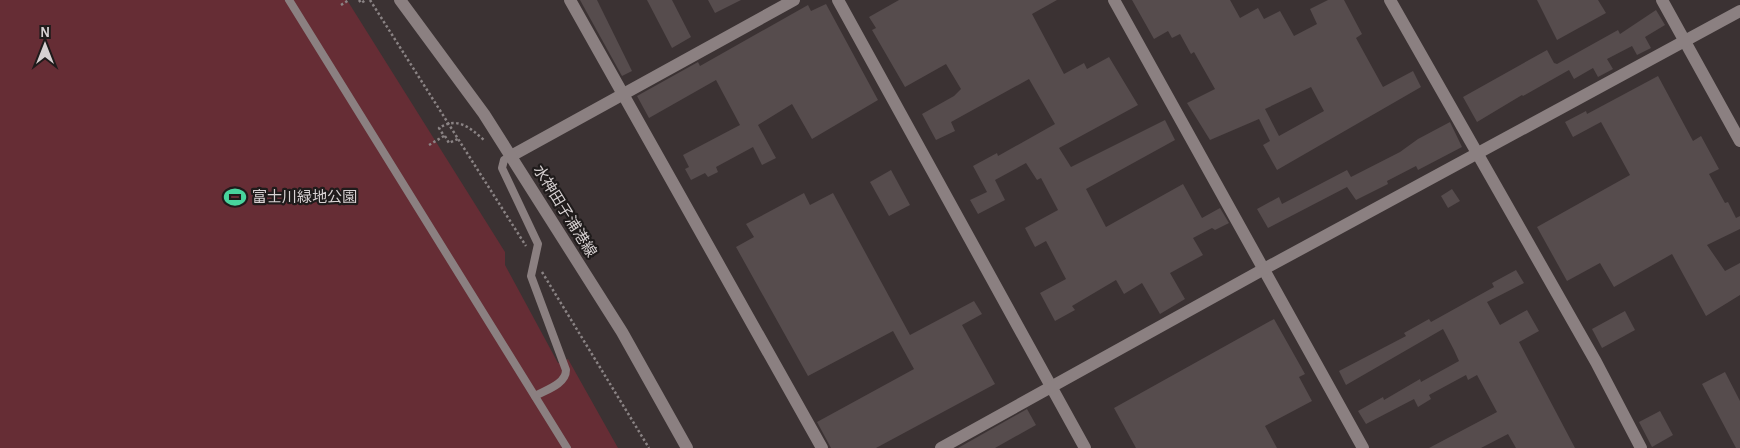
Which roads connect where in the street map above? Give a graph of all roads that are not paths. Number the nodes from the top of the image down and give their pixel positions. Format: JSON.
{"nodes":[{"id":1,"x":290,"y":0,"type":"edge"},
{"id":2,"x":400,"y":0,"type":"edge"},
{"id":3,"x":570,"y":0,"type":"edge"},
{"id":4,"x":794,"y":0,"type":"edge"},
{"id":5,"x":838,"y":0,"type":"edge"},
{"id":6,"x":1114,"y":0,"type":"edge"},
{"id":7,"x":1390,"y":0,"type":"edge"},
{"id":8,"x":1662,"y":0,"type":"edge"},
{"id":9,"x":1740,"y":11,"type":"edge"},
{"id":10,"x":1684,"y":40,"type":"junction"},
{"id":11,"x":623,"y":94,"type":"junction"},
{"id":12,"x":1740,"y":141,"type":"edge"},
{"id":13,"x":1476,"y":154,"type":"junction"},
{"id":14,"x":511,"y":156,"type":"junction"},
{"id":15,"x":1264,"y":269,"type":"junction"},
{"id":16,"x":1052,"y":387,"type":"junction"},
{"id":17,"x":535,"y":396,"type":"junction"},
{"id":18,"x":567,"y":448,"type":"edge"},
{"id":19,"x":687,"y":448,"type":"edge"},
{"id":20,"x":822,"y":448,"type":"edge"},
{"id":21,"x":941,"y":448,"type":"edge"},
{"id":22,"x":1085,"y":448,"type":"edge"},
{"id":23,"x":1363,"y":448,"type":"edge"},
{"id":24,"x":1641,"y":448,"type":"edge"}],
"edges":[{"from":1,"to":17,"type":"lane"},
{"from":2,"to":14,"type":"street","name":"水神田子浦港線"},
{"from":3,"to":11,"type":"street"},
{"from":4,"to":11,"type":"street"},
{"from":5,"to":16,"type":"street"},
{"from":6,"to":15,"type":"street"},
{"from":7,"to":13,"type":"street"},
{"from":8,"to":10,"type":"street"},
{"from":9,"to":10,"type":"street"},
{"from":10,"to":12,"type":"street"},
{"from":10,"to":13,"type":"street"},
{"from":11,"to":14,"type":"street"},
{"from":11,"to":20,"type":"street"},
{"from":13,"to":15,"type":"street"},
{"from":13,"to":24,"type":"street"},
{"from":14,"to":17,"type":"lane"},
{"from":14,"to":19,"type":"street","name":"水神田子浦港線"},
{"from":15,"to":16,"type":"street"},
{"from":15,"to":23,"type":"street"},
{"from":16,"to":21,"type":"street"},
{"from":16,"to":22,"type":"street"},
{"from":17,"to":18,"type":"lane"}]}
